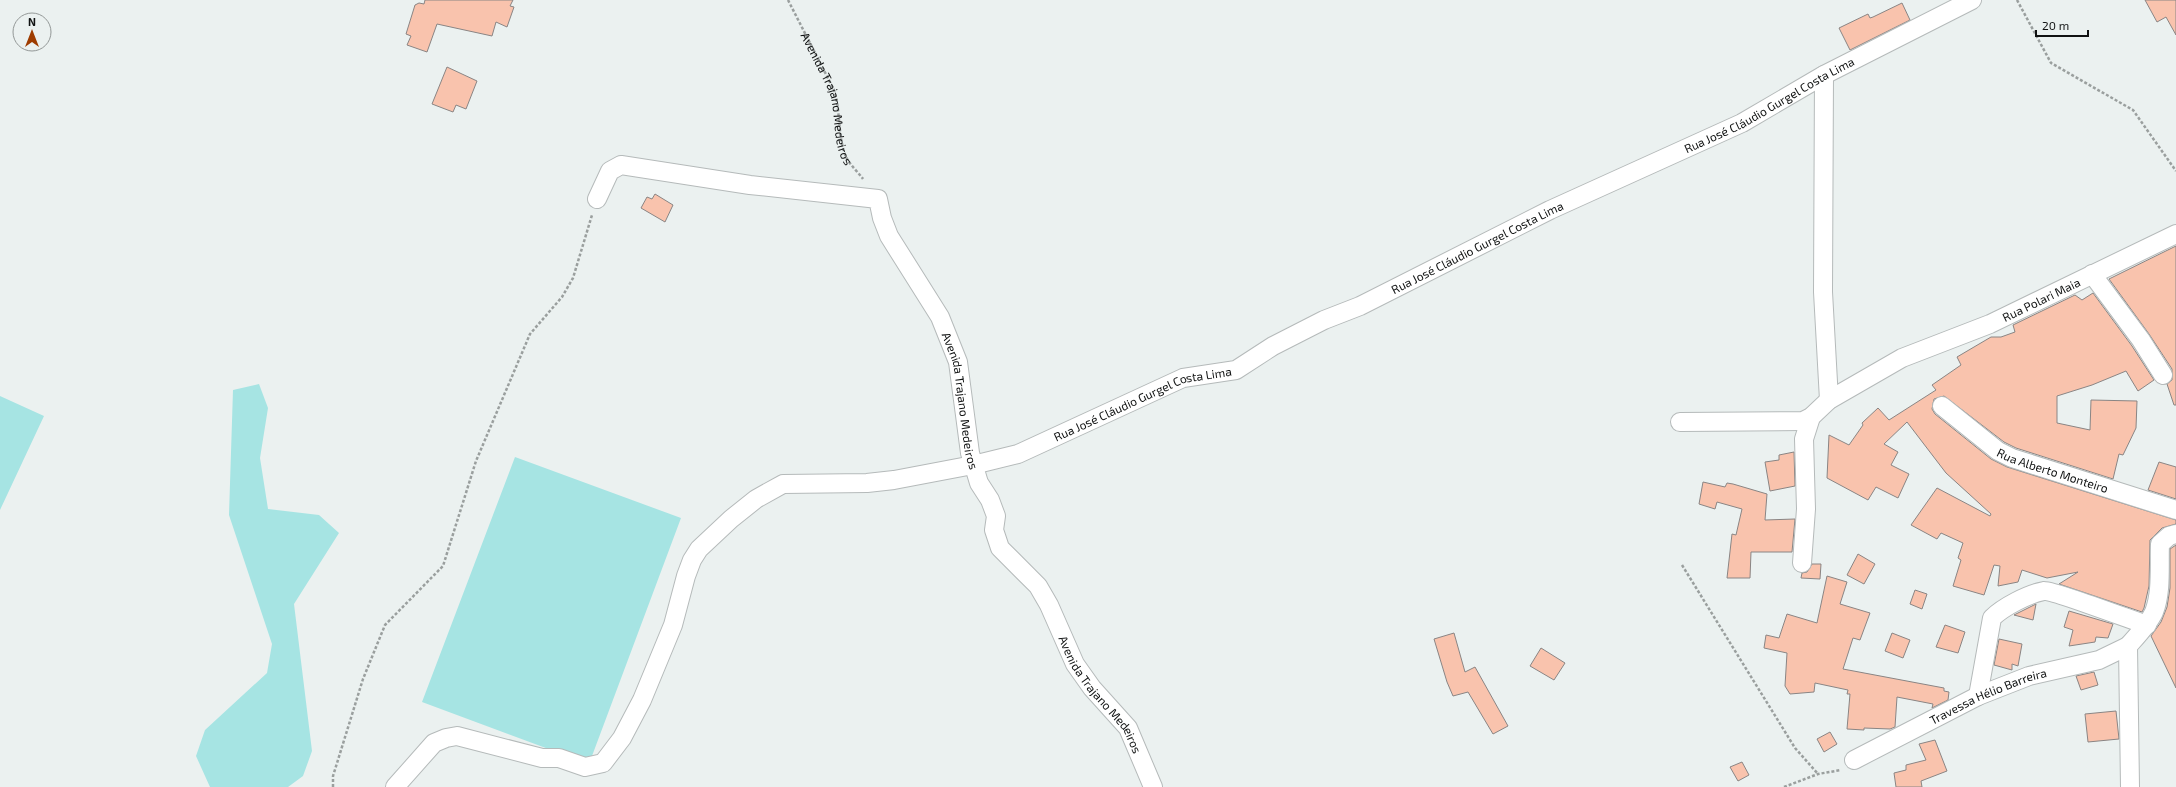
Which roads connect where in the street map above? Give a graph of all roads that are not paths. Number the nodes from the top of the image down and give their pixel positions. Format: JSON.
{"nodes":[{"id":1,"x":1972,"y":0,"type":"edge"},
{"id":2,"x":1824,"y":75,"type":"junction"},
{"id":3,"x":597,"y":199,"type":"road end"},
{"id":4,"x":2175,"y":237,"type":"edge"},
{"id":5,"x":2092,"y":274,"type":"junction"},
{"id":6,"x":2163,"y":375,"type":"dead end"},
{"id":7,"x":1829,"y":400,"type":"junction"},
{"id":8,"x":1942,"y":406,"type":"dead end"},
{"id":9,"x":1811,"y":417,"type":"junction"},
{"id":10,"x":1680,"y":422,"type":"dead end"},
{"id":11,"x":973,"y":465,"type":"junction"},
{"id":12,"x":2176,"y":510,"type":"edge"},
{"id":13,"x":2176,"y":534,"type":"edge"},
{"id":14,"x":1802,"y":563,"type":"dead end"},
{"id":15,"x":2147,"y":625,"type":"junction"},
{"id":16,"x":2128,"y":646,"type":"junction"},
{"id":17,"x":1978,"y":696,"type":"junction"},
{"id":18,"x":1854,"y":760,"type":"road end"},
{"id":19,"x":395,"y":787,"type":"edge"},
{"id":20,"x":1153,"y":787,"type":"edge"},
{"id":21,"x":2130,"y":787,"type":"edge"}],
"edges":[{"from":1,"to":2,"type":"street","name":"Rua José Cláudio Gurgel Costa Lima"},
{"from":2,"to":7,"type":"street"},
{"from":2,"to":11,"type":"street","name":"Rua José Cláudio Gurgel Costa Lima"},
{"from":3,"to":11,"type":"street","name":"Avenida Trajano Medeiros"},
{"from":4,"to":5,"type":"street","name":"Rua Polari Maia"},
{"from":5,"to":6,"type":"street"},
{"from":5,"to":7,"type":"street","name":"Rua Polari Maia"},
{"from":7,"to":9,"type":"street","name":"Rua Polari Maia"},
{"from":8,"to":12,"type":"street","name":"Rua Alberto Monteiro"},
{"from":9,"to":10,"type":"street"},
{"from":9,"to":14,"type":"street"},
{"from":11,"to":19,"type":"street","name":"Rua José Cláudio Gurgel Costa Lima"},
{"from":11,"to":20,"type":"street","name":"Avenida Trajano Medeiros"},
{"from":13,"to":15,"type":"street","name":"Travessa Hélio Barreira"},
{"from":15,"to":16,"type":"street","name":"Travessa Hélio Barreira"},
{"from":15,"to":17,"type":"street"},
{"from":16,"to":17,"type":"street","name":"Travessa Hélio Barreira"},
{"from":16,"to":21,"type":"street"},
{"from":17,"to":18,"type":"street","name":"Travessa Hélio Barreira"}]}
